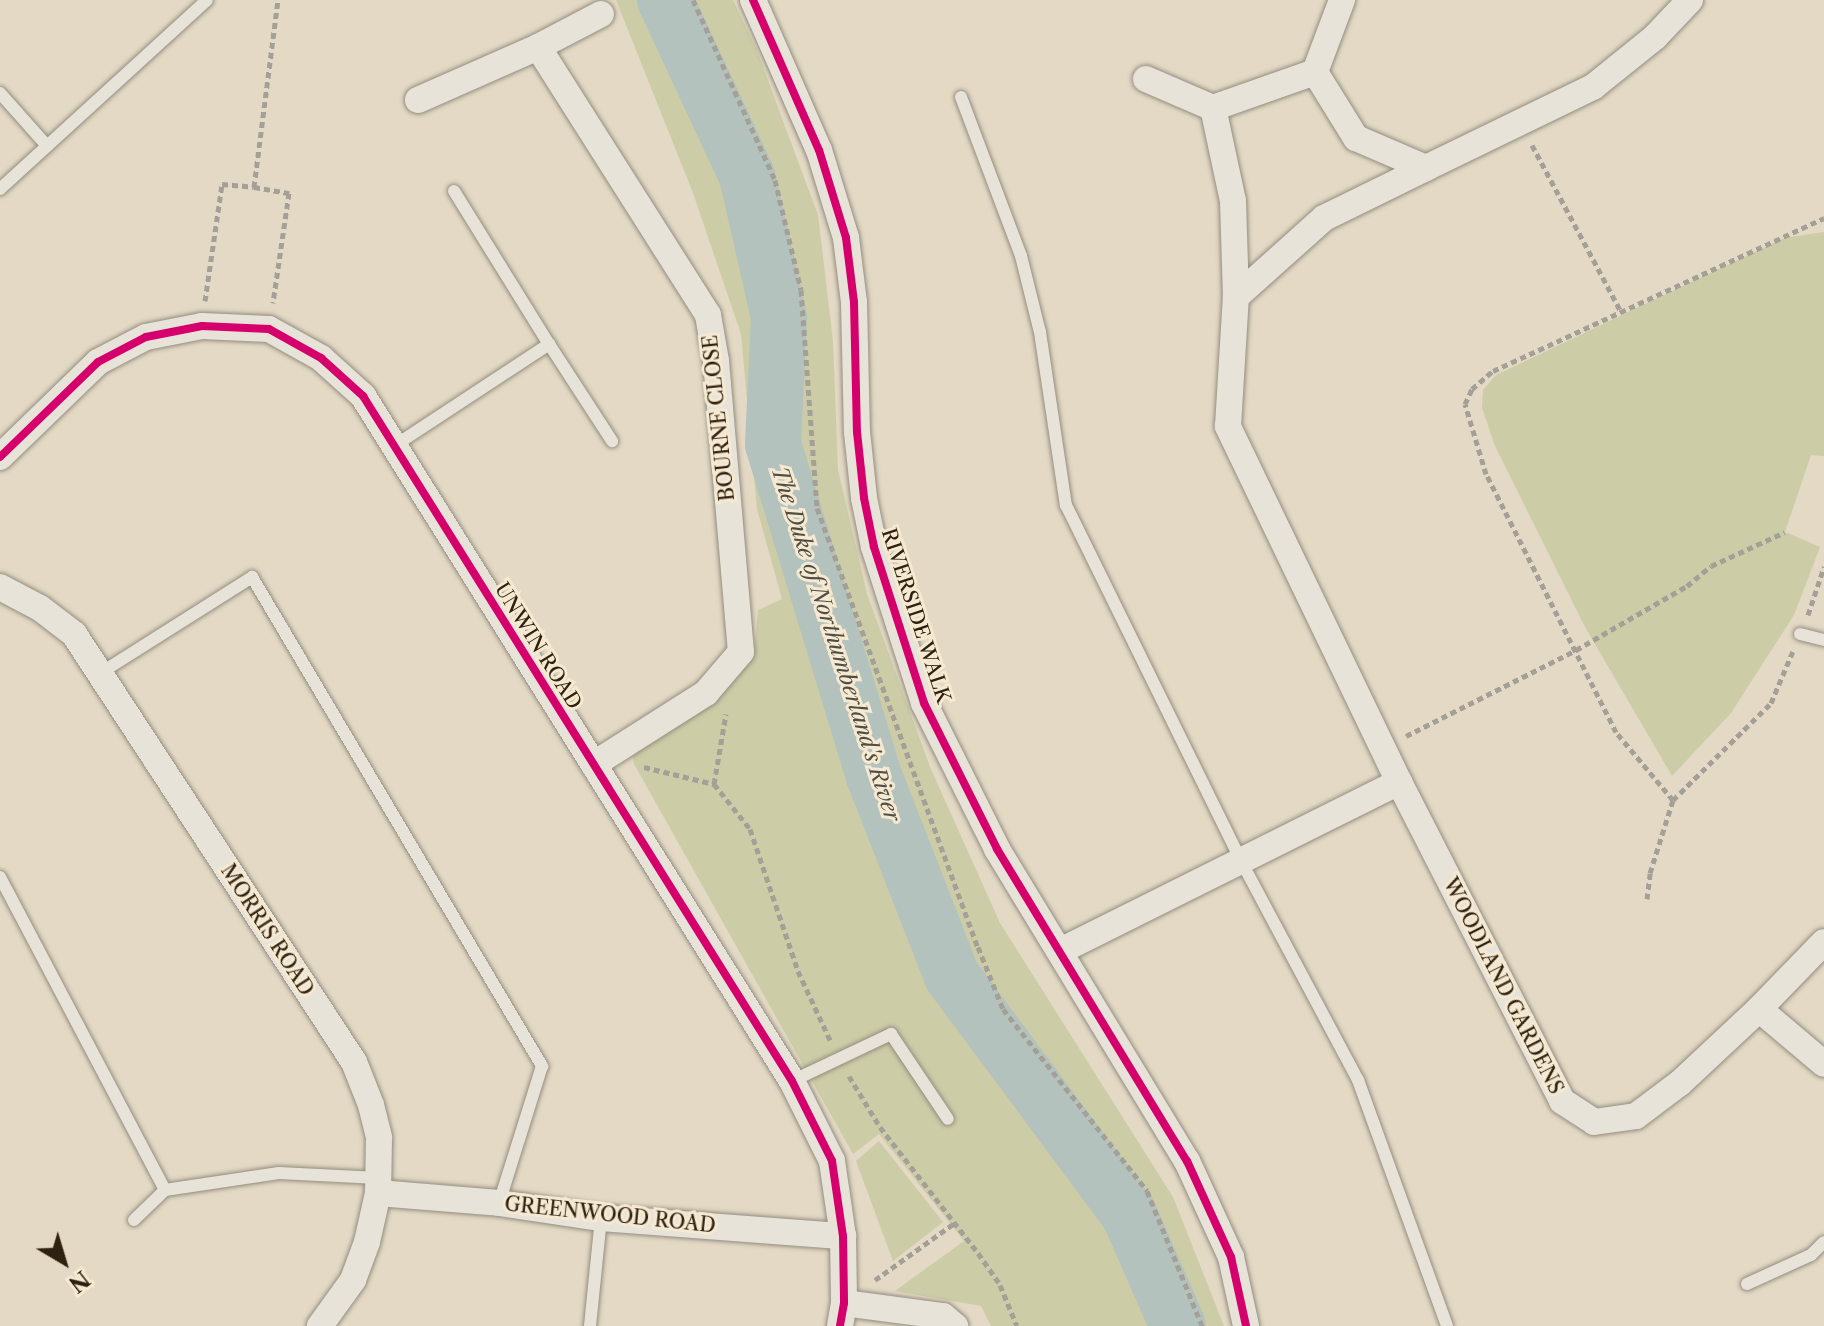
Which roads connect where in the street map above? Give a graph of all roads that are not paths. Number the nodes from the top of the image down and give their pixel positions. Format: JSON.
{"nodes":[{"id":1,"x":207,"y":0,"type":"edge"},
{"id":2,"x":753,"y":0,"type":"edge"},
{"id":3,"x":1342,"y":0,"type":"edge"},
{"id":4,"x":1690,"y":0,"type":"edge"},
{"id":5,"x":601,"y":14,"type":"dead end"},
{"id":6,"x":538,"y":47,"type":"junction"},
{"id":7,"x":1315,"y":72,"type":"junction"},
{"id":8,"x":1146,"y":79,"type":"dead end"},
{"id":9,"x":0,"y":93,"type":"edge"},
{"id":10,"x":961,"y":97,"type":"dead end"},
{"id":11,"x":418,"y":100,"type":"dead end"},
{"id":12,"x":1213,"y":108,"type":"junction"},
{"id":13,"x":47,"y":146,"type":"junction"},
{"id":14,"x":1426,"y":168,"type":"junction"},
{"id":15,"x":0,"y":189,"type":"edge"},
{"id":16,"x":454,"y":191,"type":"dead end"},
{"id":17,"x":1236,"y":297,"type":"junction"},
{"id":18,"x":549,"y":344,"type":"junction"},
{"id":19,"x":612,"y":441,"type":"dead end"},
{"id":20,"x":394,"y":446,"type":"junction"},
{"id":21,"x":0,"y":457,"type":"edge"},
{"id":22,"x":0,"y":587,"type":"edge"},
{"id":23,"x":1800,"y":634,"type":"road end"},
{"id":24,"x":1824,"y":640,"type":"edge"},
{"id":25,"x":102,"y":672,"type":"junction"},
{"id":26,"x":594,"y":764,"type":"junction"},
{"id":27,"x":1399,"y":782,"type":"junction"},
{"id":28,"x":1240,"y":859,"type":"junction"},
{"id":29,"x":0,"y":877,"type":"edge"},
{"id":30,"x":1824,"y":942,"type":"edge"},
{"id":31,"x":1060,"y":951,"type":"junction"},
{"id":32,"x":1759,"y":1009,"type":"junction"},
{"id":33,"x":1824,"y":1064,"type":"edge"},
{"id":34,"x":792,"y":1081,"type":"junction"},
{"id":35,"x":948,"y":1119,"type":"dead end"},
{"id":36,"x":378,"y":1186,"type":"junction"},
{"id":37,"x":165,"y":1190,"type":"junction"},
{"id":38,"x":499,"y":1203,"type":"junction"},
{"id":39,"x":601,"y":1218,"type":"junction"},
{"id":40,"x":134,"y":1220,"type":"dead end"},
{"id":41,"x":843,"y":1236,"type":"junction"},
{"id":42,"x":1824,"y":1242,"type":"edge"},
{"id":43,"x":1747,"y":1284,"type":"dead end"},
{"id":44,"x":842,"y":1314,"type":"edge"},
{"id":45,"x":320,"y":1326,"type":"edge"},
{"id":46,"x":590,"y":1326,"type":"edge"},
{"id":47,"x":955,"y":1326,"type":"edge"},
{"id":48,"x":1246,"y":1326,"type":"edge"},
{"id":49,"x":1447,"y":1326,"type":"edge"}],
"edges":[{"from":1,"to":13,"type":"lane"},
{"from":2,"to":31,"type":"street","name":"RIVERSIDE WALK"},
{"from":3,"to":7,"type":"street"},
{"from":4,"to":14,"type":"street"},
{"from":5,"to":6,"type":"street"},
{"from":6,"to":11,"type":"street"},
{"from":6,"to":26,"type":"street","name":"BOURNE CLOSE"},
{"from":7,"to":12,"type":"street"},
{"from":7,"to":14,"type":"street"},
{"from":8,"to":12,"type":"street"},
{"from":9,"to":13,"type":"lane"},
{"from":10,"to":28,"type":"lane"},
{"from":12,"to":17,"type":"street","name":"WOODLAND GARDENS"},
{"from":13,"to":15,"type":"lane"},
{"from":14,"to":17,"type":"street"},
{"from":16,"to":18,"type":"lane"},
{"from":17,"to":27,"type":"street","name":"WOODLAND GARDENS"},
{"from":18,"to":19,"type":"lane"},
{"from":18,"to":20,"type":"lane"},
{"from":20,"to":21,"type":"street","name":"UNWIN ROAD"},
{"from":20,"to":26,"type":"street","name":"UNWIN ROAD"},
{"from":22,"to":25,"type":"street","name":"MORRIS ROAD"},
{"from":23,"to":24,"type":"lane"},
{"from":25,"to":36,"type":"street","name":"MORRIS ROAD"},
{"from":25,"to":38,"type":"lane"},
{"from":26,"to":34,"type":"street","name":"UNWIN ROAD"},
{"from":27,"to":28,"type":"street"},
{"from":27,"to":32,"type":"street","name":"WOODLAND GARDENS"},
{"from":28,"to":31,"type":"street"},
{"from":28,"to":49,"type":"lane"},
{"from":29,"to":37,"type":"lane"},
{"from":30,"to":32,"type":"street","name":"WOODLAND GARDENS"},
{"from":31,"to":48,"type":"street","name":"RIVERSIDE WALK"},
{"from":32,"to":33,"type":"street"},
{"from":34,"to":35,"type":"lane"},
{"from":34,"to":41,"type":"street","name":"UNWIN ROAD"},
{"from":36,"to":37,"type":"lane"},
{"from":36,"to":38,"type":"street","name":"GREENWOOD ROAD"},
{"from":36,"to":45,"type":"street","name":"MORRIS ROAD"},
{"from":37,"to":40,"type":"lane"},
{"from":38,"to":39,"type":"street","name":"GREENWOOD ROAD"},
{"from":39,"to":41,"type":"street","name":"GREENWOOD ROAD"},
{"from":39,"to":46,"type":"lane"},
{"from":41,"to":44,"type":"street","name":"UNWIN ROAD"},
{"from":42,"to":43,"type":"lane"},
{"from":44,"to":47,"type":"street"}]}
